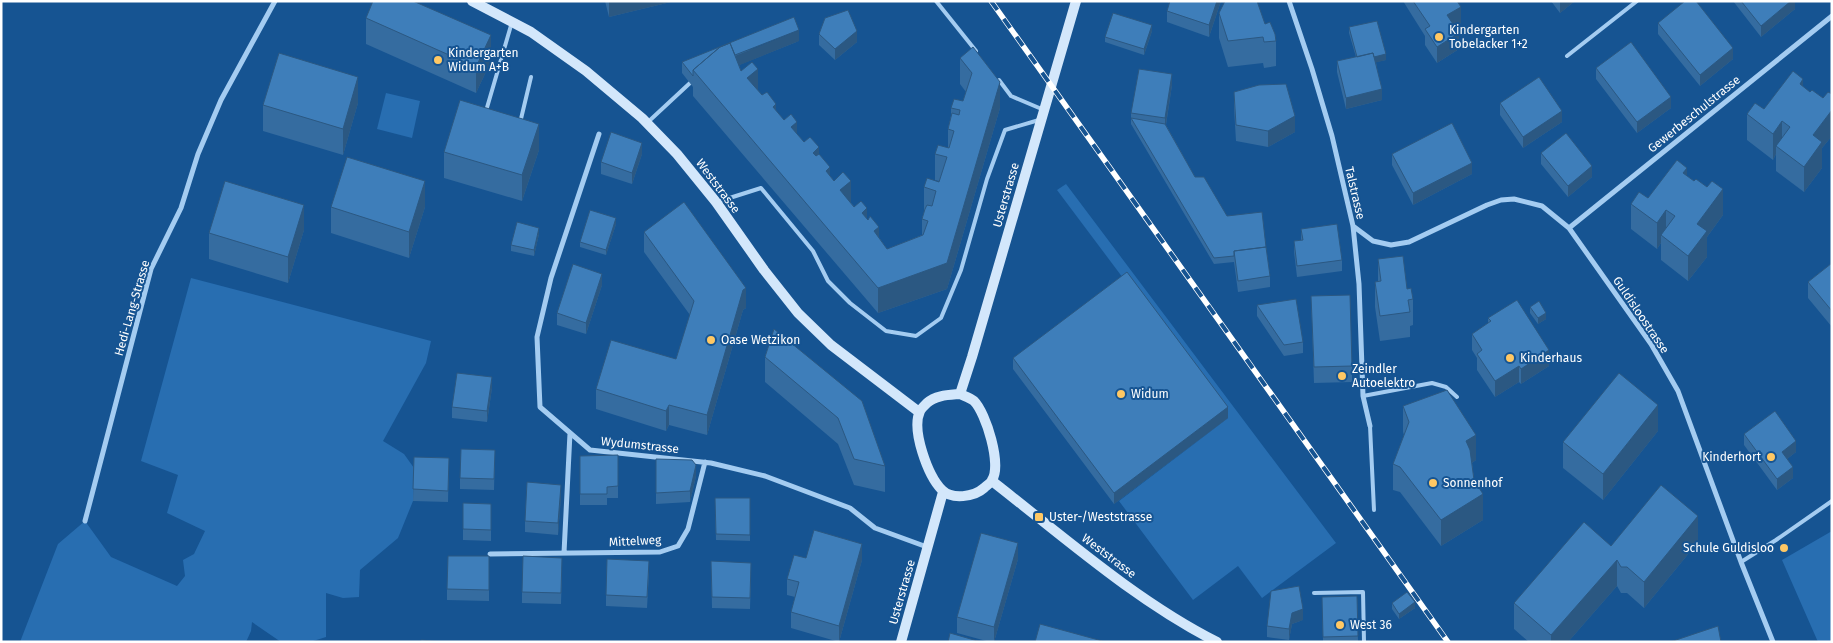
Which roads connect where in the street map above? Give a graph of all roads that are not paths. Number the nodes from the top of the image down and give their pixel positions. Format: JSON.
{"nodes":[{"id":1,"x":275,"y":1,"type":"edge"},
{"id":2,"x":472,"y":1,"type":"edge"},
{"id":3,"x":936,"y":1,"type":"edge"},
{"id":4,"x":1076,"y":1,"type":"edge"},
{"id":5,"x":1289,"y":1,"type":"edge"},
{"id":6,"x":1637,"y":1,"type":"edge"},
{"id":7,"x":1832,"y":16,"type":"edge"},
{"id":8,"x":512,"y":22,"type":"junction"},
{"id":9,"x":978,"y":54,"type":"edge"},
{"id":10,"x":1568,"y":56,"type":"dead end"},
{"id":11,"x":995,"y":76,"type":"edge"},
{"id":12,"x":532,"y":77,"type":"dead end"},
{"id":13,"x":690,"y":83,"type":"edge"},
{"id":14,"x":494,"y":115,"type":"edge"},
{"id":15,"x":1042,"y":115,"type":"junction"},
{"id":16,"x":511,"y":121,"type":"edge"},
{"id":17,"x":646,"y":123,"type":"junction"},
{"id":18,"x":599,"y":134,"type":"dead end"},
{"id":19,"x":716,"y":202,"type":"junction"},
{"id":20,"x":1352,"y":226,"type":"junction"},
{"id":21,"x":1569,"y":228,"type":"junction"},
{"id":22,"x":960,"y":394,"type":"junction"},
{"id":23,"x":1363,"y":396,"type":"junction"},
{"id":24,"x":1457,"y":397,"type":"dead end"},
{"id":25,"x":920,"y":412,"type":"junction"},
{"id":26,"x":1370,"y":426,"type":"joint"},
{"id":27,"x":570,"y":433,"type":"junction"},
{"id":28,"x":705,"y":462,"type":"junction"},
{"id":29,"x":992,"y":481,"type":"junction"},
{"id":30,"x":943,"y":492,"type":"junction"},
{"id":31,"x":1832,"y":500,"type":"edge"},
{"id":32,"x":1374,"y":510,"type":"dead end"},
{"id":33,"x":85,"y":521,"type":"dead end"},
{"id":34,"x":928,"y":547,"type":"junction"},
{"id":35,"x":564,"y":553,"type":"junction"},
{"id":36,"x":490,"y":554,"type":"edge"},
{"id":37,"x":1741,"y":562,"type":"junction"},
{"id":38,"x":1314,"y":593,"type":"dead end"},
{"id":39,"x":901,"y":642,"type":"edge"},
{"id":40,"x":1217,"y":642,"type":"edge"},
{"id":41,"x":1364,"y":642,"type":"edge"},
{"id":42,"x":1774,"y":642,"type":"edge"}],
"edges":[{"from":1,"to":33,"type":"street","name":"Hedi-Lang-Strasse"},
{"from":2,"to":8,"type":"main road","name":"Weststrasse"},
{"from":3,"to":9,"type":"lane"},
{"from":4,"to":15,"type":"main road","name":"Usterstrasse"},
{"from":5,"to":20,"type":"street","name":"Talstrasse"},
{"from":6,"to":10,"type":"lane"},
{"from":7,"to":21,"type":"street","name":"Gewerbeschulstrasse"},
{"from":8,"to":14,"type":"lane"},
{"from":8,"to":17,"type":"main road","name":"Weststrasse"},
{"from":11,"to":15,"type":"lane"},
{"from":12,"to":16,"type":"lane"},
{"from":13,"to":17,"type":"lane"},
{"from":15,"to":19,"type":"lane"},
{"from":15,"to":22,"type":"main road","name":"Usterstrasse"},
{"from":17,"to":19,"type":"main road","name":"Weststrasse"},
{"from":18,"to":27,"type":"street","name":"Wydumstrasse"},
{"from":19,"to":25,"type":"main road","name":"Weststrasse"},
{"from":20,"to":21,"type":"street","name":"Guldisloostrasse"},
{"from":20,"to":23,"type":"street","name":"Talstrasse"},
{"from":21,"to":37,"type":"street","name":"Guldisloostrasse"},
{"from":22,"to":25,"type":"main road"},
{"from":22,"to":29,"type":"main road"},
{"from":23,"to":24,"type":"lane"},
{"from":23,"to":26,"type":"street","name":"Talstrasse"},
{"from":25,"to":30,"type":"main road"},
{"from":26,"to":32,"type":"lane","name":"Talstrasse"},
{"from":27,"to":28,"type":"street","name":"Wydumstrasse"},
{"from":27,"to":35,"type":"street"},
{"from":28,"to":34,"type":"street","name":"Wydumstrasse"},
{"from":28,"to":35,"type":"street","name":"Mittelweg"},
{"from":29,"to":30,"type":"main road"},
{"from":29,"to":40,"type":"main road","name":"Weststrasse"},
{"from":30,"to":34,"type":"main road","name":"Usterstrasse"},
{"from":31,"to":37,"type":"lane"},
{"from":34,"to":39,"type":"main road","name":"Usterstrasse"},
{"from":35,"to":36,"type":"street","name":"Mittelweg"},
{"from":37,"to":42,"type":"street","name":"Guldisloostrasse"},
{"from":38,"to":41,"type":"lane"}]}
